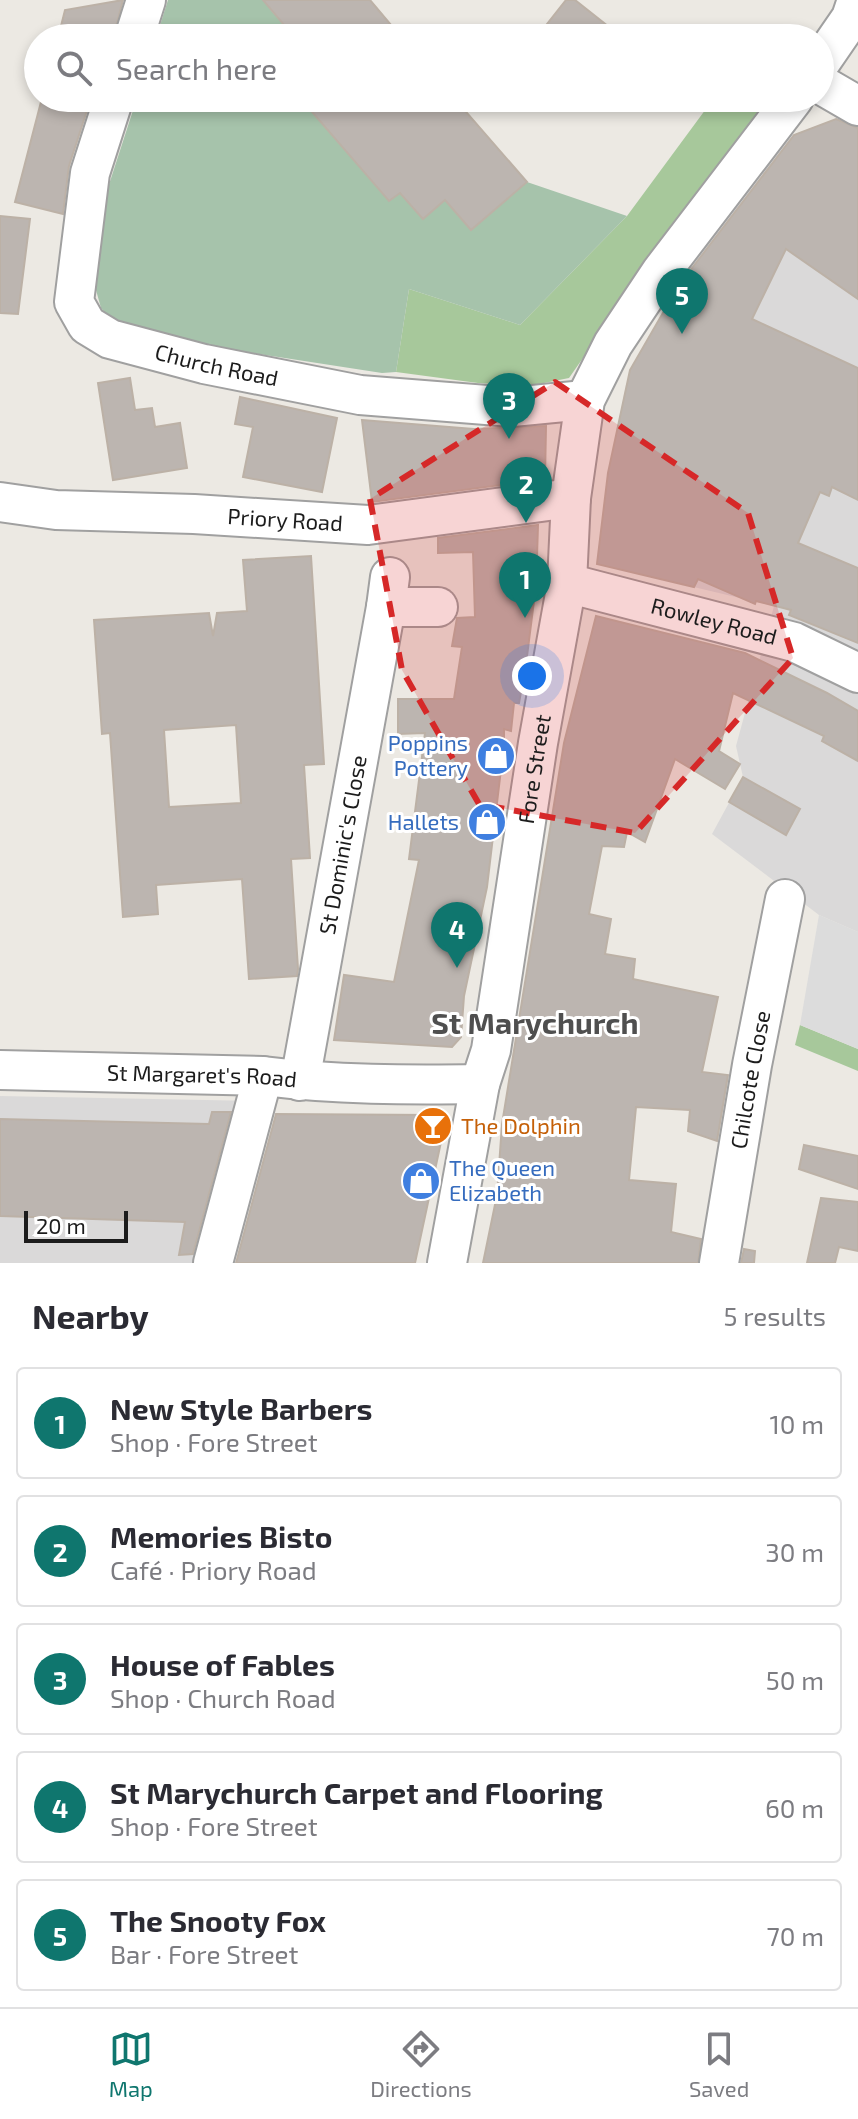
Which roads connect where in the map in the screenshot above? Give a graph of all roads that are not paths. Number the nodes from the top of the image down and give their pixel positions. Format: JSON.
{"nodes":[{"id":1,"x":146,"y":0,"type":"edge"},
{"id":2,"x":857,"y":0,"type":"edge"},
{"id":3,"x":138,"y":24,"type":"edge"},
{"id":4,"x":834,"y":43,"type":"edge"},
{"id":5,"x":834,"y":92,"type":"edge"},
{"id":6,"x":858,"y":106,"type":"edge"},
{"id":7,"x":110,"y":112,"type":"edge"},
{"id":8,"x":783,"y":112,"type":"edge"},
{"id":9,"x":585,"y":400,"type":"junction"},
{"id":10,"x":571,"y":498,"type":"junction"},
{"id":11,"x":0,"y":502,"type":"edge"},
{"id":12,"x":567,"y":583,"type":"junction"},
{"id":13,"x":438,"y":607,"type":"dead end"},
{"id":14,"x":858,"y":673,"type":"edge"},
{"id":15,"x":785,"y":899,"type":"dead end"},
{"id":16,"x":0,"y":1070,"type":"edge"},
{"id":17,"x":281,"y":1079,"type":"junction"},
{"id":18,"x":480,"y":1084,"type":"junction"},
{"id":19,"x":213,"y":1263,"type":"edge"},
{"id":20,"x":447,"y":1263,"type":"edge"},
{"id":21,"x":719,"y":1263,"type":"edge"}],
"edges":[{"from":1,"to":3,"type":"street"},
{"from":2,"to":4,"type":"street"},
{"from":5,"to":6,"type":"street"},
{"from":7,"to":9,"type":"street","name":"Church Road"},
{"from":8,"to":9,"type":"street","name":"Fore Street"},
{"from":9,"to":10,"type":"street","name":"Fore Street"},
{"from":10,"to":11,"type":"street","name":"Priory Road"},
{"from":10,"to":12,"type":"street","name":"Fore Street"},
{"from":12,"to":14,"type":"street","name":"Rowley Road"},
{"from":12,"to":18,"type":"street","name":"Fore Street"},
{"from":13,"to":17,"type":"street","name":"St Dominic's Close"},
{"from":15,"to":21,"type":"street","name":"Chilcote Close"},
{"from":16,"to":17,"type":"street","name":"St Margaret's Road"},
{"from":17,"to":18,"type":"street","name":"St Margaret's Road"},
{"from":17,"to":19,"type":"street","name":"St Dominic's Close"},
{"from":18,"to":20,"type":"street","name":"Fore Street"}]}
